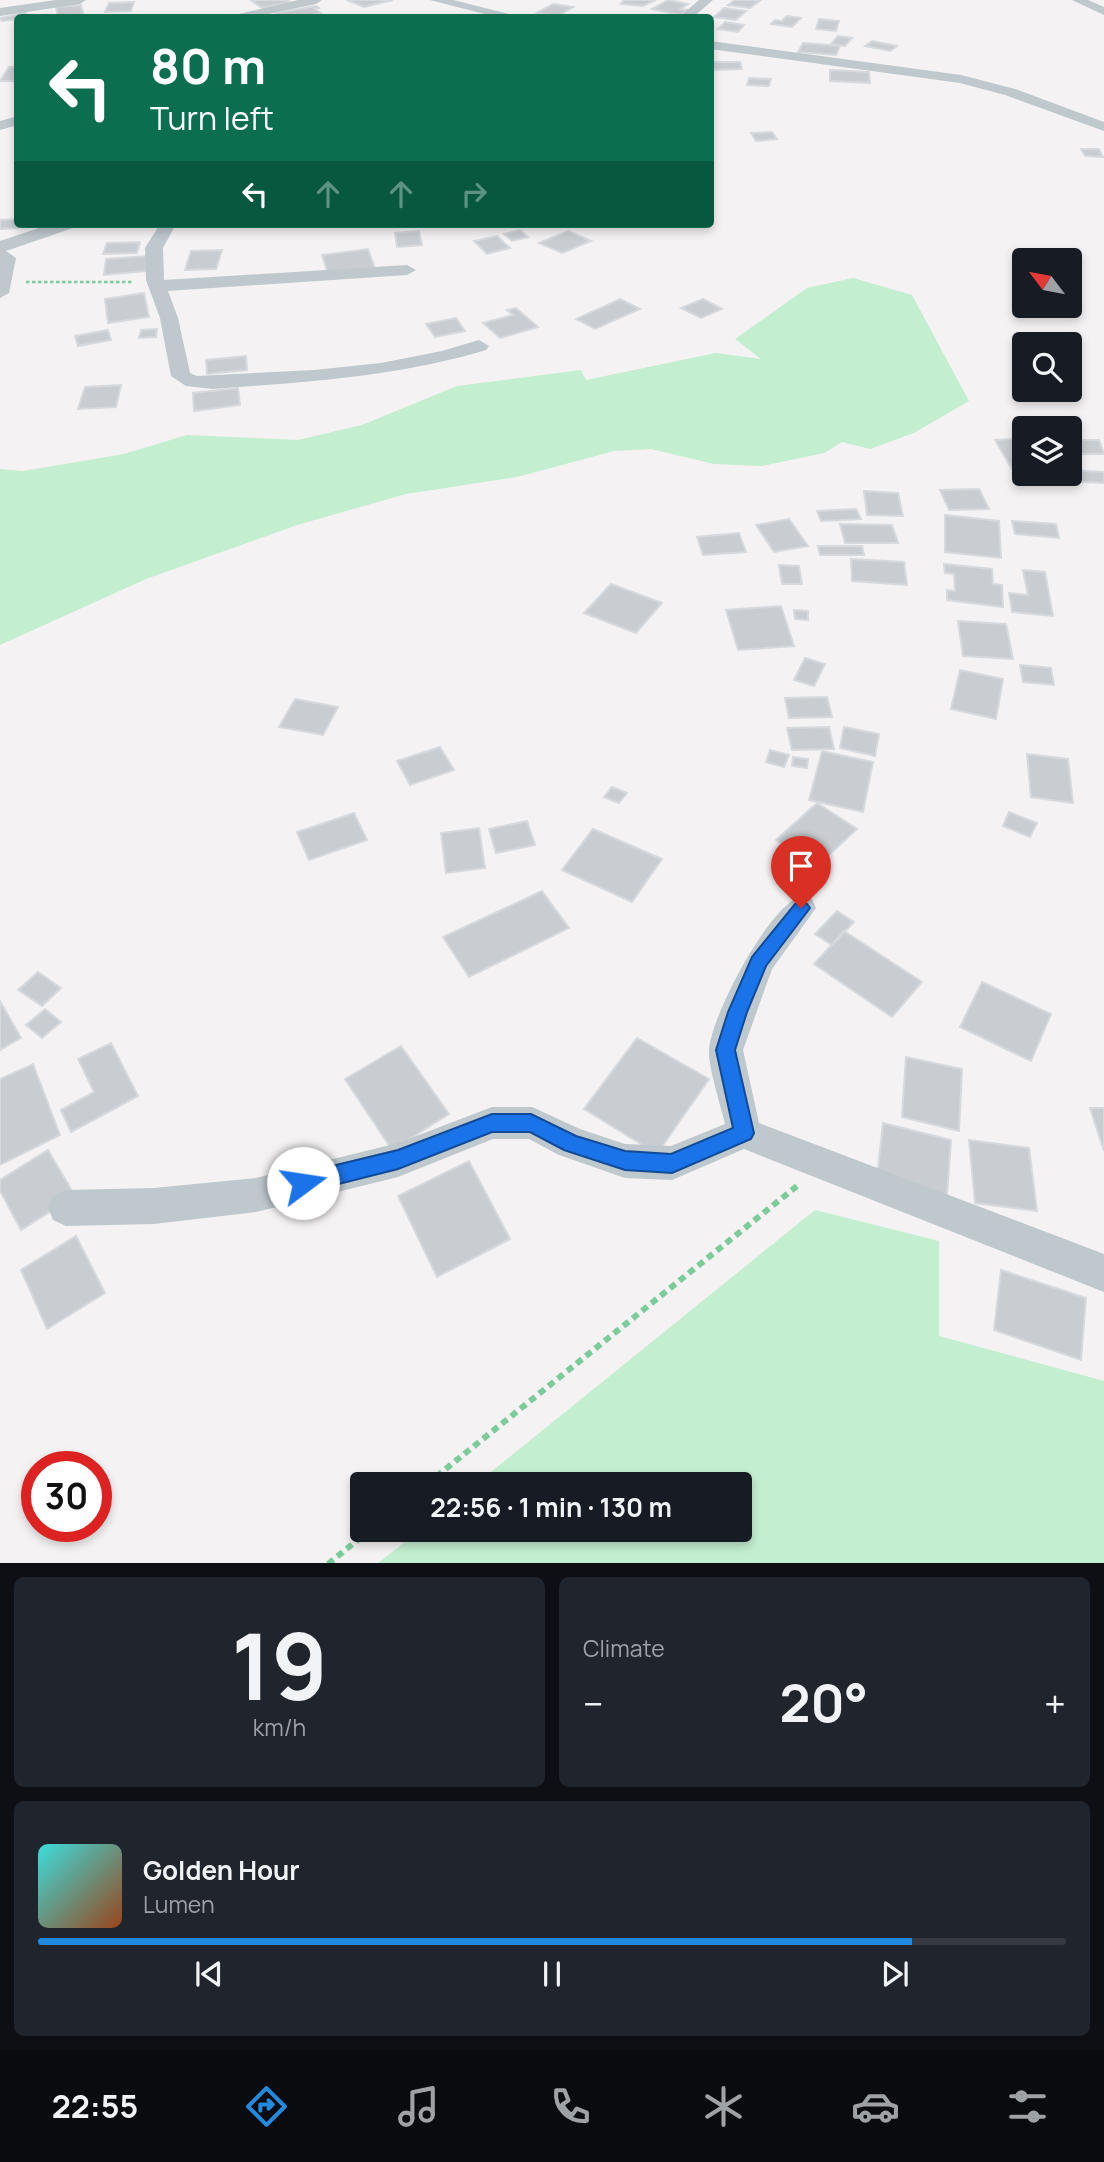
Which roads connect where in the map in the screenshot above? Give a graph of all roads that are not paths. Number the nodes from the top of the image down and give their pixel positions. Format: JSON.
{"nodes":[{"id":1,"x":316,"y":0,"type":"edge"},
{"id":2,"x":436,"y":0,"type":"edge"},
{"id":3,"x":707,"y":0,"type":"edge"},
{"id":4,"x":1077,"y":0,"type":"edge"},
{"id":5,"x":87,"y":2,"type":"edge"},
{"id":6,"x":38,"y":3,"type":"edge"},
{"id":7,"x":1104,"y":11,"type":"edge"},
{"id":8,"x":0,"y":12,"type":"edge"},
{"id":9,"x":248,"y":14,"type":"edge"},
{"id":10,"x":501,"y":14,"type":"edge"},
{"id":11,"x":689,"y":14,"type":"edge"},
{"id":12,"x":714,"y":47,"type":"edge"},
{"id":13,"x":1098,"y":125,"type":"edge"},
{"id":14,"x":55,"y":228,"type":"edge"},
{"id":15,"x":165,"y":228,"type":"edge"},
{"id":16,"x":0,"y":247,"type":"edge"},
{"id":17,"x":0,"y":254,"type":"edge"},
{"id":18,"x":407,"y":270,"type":"dead end"},
{"id":19,"x":156,"y":283,"type":"junction"},
{"id":20,"x":2,"y":287,"type":"edge"},
{"id":21,"x":480,"y":346,"type":"dead end"},
{"id":22,"x":801,"y":908,"type":"dead end"},
{"id":23,"x":744,"y":1133,"type":"junction"},
{"id":24,"x":66,"y":1208,"type":"dead end"},
{"id":25,"x":1104,"y":1273,"type":"edge"}],
"edges":[{"from":1,"to":9,"type":"street"},
{"from":2,"to":10,"type":"street"},
{"from":3,"to":11,"type":"street"},
{"from":4,"to":7,"type":"street"},
{"from":5,"to":6,"type":"street"},
{"from":6,"to":8,"type":"street"},
{"from":12,"to":13,"type":"street"},
{"from":14,"to":16,"type":"street"},
{"from":15,"to":19,"type":"street"},
{"from":17,"to":20,"type":"street"},
{"from":18,"to":19,"type":"street"},
{"from":19,"to":21,"type":"street"},
{"from":22,"to":23,"type":"street"},
{"from":23,"to":24,"type":"street"},
{"from":23,"to":25,"type":"street"}]}
